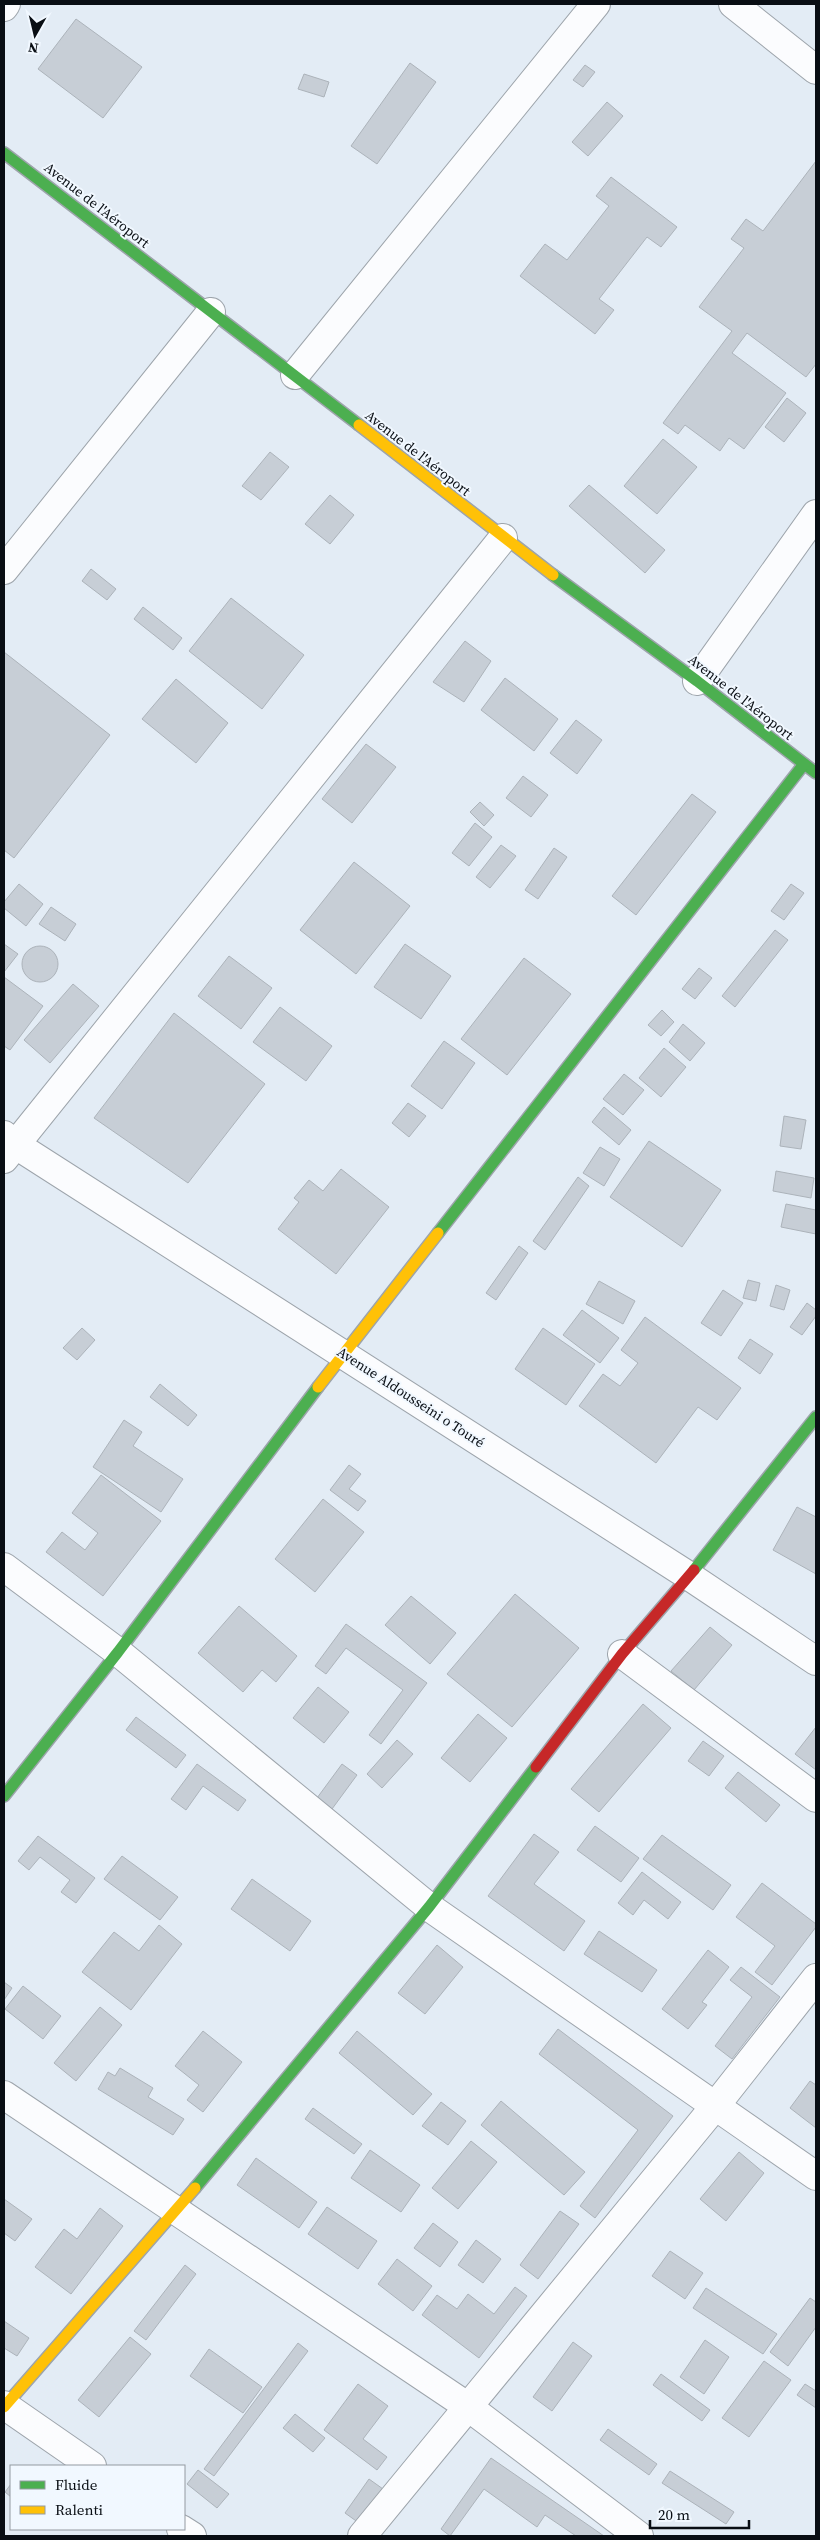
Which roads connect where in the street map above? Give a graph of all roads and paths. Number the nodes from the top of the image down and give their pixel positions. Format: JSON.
{"nodes":[{"id":1,"x":6,"y":4,"type":"edge"},
{"id":2,"x":596,"y":4,"type":"edge"},
{"id":3,"x":733,"y":4,"type":"edge"},
{"id":4,"x":4,"y":7,"type":"edge"},
{"id":5,"x":816,"y":70,"type":"edge"},
{"id":6,"x":4,"y":153,"type":"edge"},
{"id":7,"x":211,"y":312,"type":"junction"},
{"id":8,"x":295,"y":375,"type":"junction"},
{"id":9,"x":816,"y":514,"type":"edge"},
{"id":10,"x":503,"y":538,"type":"junction"},
{"id":11,"x":4,"y":570,"type":"edge"},
{"id":12,"x":697,"y":681,"type":"junction"},
{"id":13,"x":804,"y":764,"type":"junction"},
{"id":14,"x":816,"y":773,"type":"edge"},
{"id":15,"x":8,"y":1147,"type":"edge"},
{"id":16,"x":344,"y":1354,"type":"junction"},
{"id":17,"x":816,"y":1417,"type":"edge"},
{"id":18,"x":4,"y":1567,"type":"edge"},
{"id":19,"x":690,"y":1576,"type":"junction"},
{"id":20,"x":118,"y":1652,"type":"junction"},
{"id":21,"x":622,"y":1654,"type":"junction"},
{"id":22,"x":816,"y":1661,"type":"edge"},
{"id":23,"x":4,"y":1796,"type":"edge"},
{"id":24,"x":816,"y":1798,"type":"edge"},
{"id":25,"x":429,"y":1908,"type":"junction"},
{"id":26,"x":816,"y":1978,"type":"edge"},
{"id":27,"x":4,"y":2095,"type":"edge"},
{"id":28,"x":716,"y":2105,"type":"junction"},
{"id":29,"x":816,"y":2176,"type":"edge"},
{"id":30,"x":176,"y":2211,"type":"junction"},
{"id":31,"x":4,"y":2406,"type":"edge"},
{"id":32,"x":467,"y":2406,"type":"junction"},
{"id":33,"x":91,"y":2465,"type":"edge"},
{"id":34,"x":362,"y":2536,"type":"edge"},
{"id":35,"x":639,"y":2536,"type":"edge"}],
"edges":[{"from":1,"to":4,"type":"street"},
{"from":2,"to":8,"type":"street"},
{"from":3,"to":5,"type":"street"},
{"from":6,"to":7,"type":"street","name":"Avenue de l'Aéroport"},
{"from":7,"to":8,"type":"street","name":"Avenue de l'Aéroport"},
{"from":7,"to":11,"type":"street"},
{"from":8,"to":10,"type":"street","name":"Avenue de l'Aéroport"},
{"from":9,"to":12,"type":"street"},
{"from":10,"to":12,"type":"street","name":"Avenue de l'Aéroport"},
{"from":10,"to":15,"type":"street"},
{"from":12,"to":13,"type":"street","name":"Avenue de l'Aéroport"},
{"from":13,"to":14,"type":"street","name":"Avenue de l'Aéroport"},
{"from":13,"to":16,"type":"street"},
{"from":15,"to":16,"type":"street","name":"Avenue Aldousseini o Touré"},
{"from":16,"to":19,"type":"street","name":"Avenue Aldousseini o Touré"},
{"from":16,"to":20,"type":"street"},
{"from":17,"to":19,"type":"street"},
{"from":18,"to":20,"type":"street"},
{"from":19,"to":21,"type":"street"},
{"from":19,"to":22,"type":"street","name":"Avenue Aldousseini o Touré"},
{"from":20,"to":23,"type":"street"},
{"from":20,"to":25,"type":"street"},
{"from":21,"to":24,"type":"street"},
{"from":21,"to":25,"type":"street"},
{"from":25,"to":28,"type":"street"},
{"from":25,"to":30,"type":"street"},
{"from":26,"to":28,"type":"street"},
{"from":27,"to":30,"type":"street"},
{"from":28,"to":29,"type":"street"},
{"from":28,"to":32,"type":"street"},
{"from":30,"to":31,"type":"street"},
{"from":30,"to":32,"type":"street"},
{"from":31,"to":33,"type":"street"},
{"from":32,"to":34,"type":"street"},
{"from":32,"to":35,"type":"street"}]}
